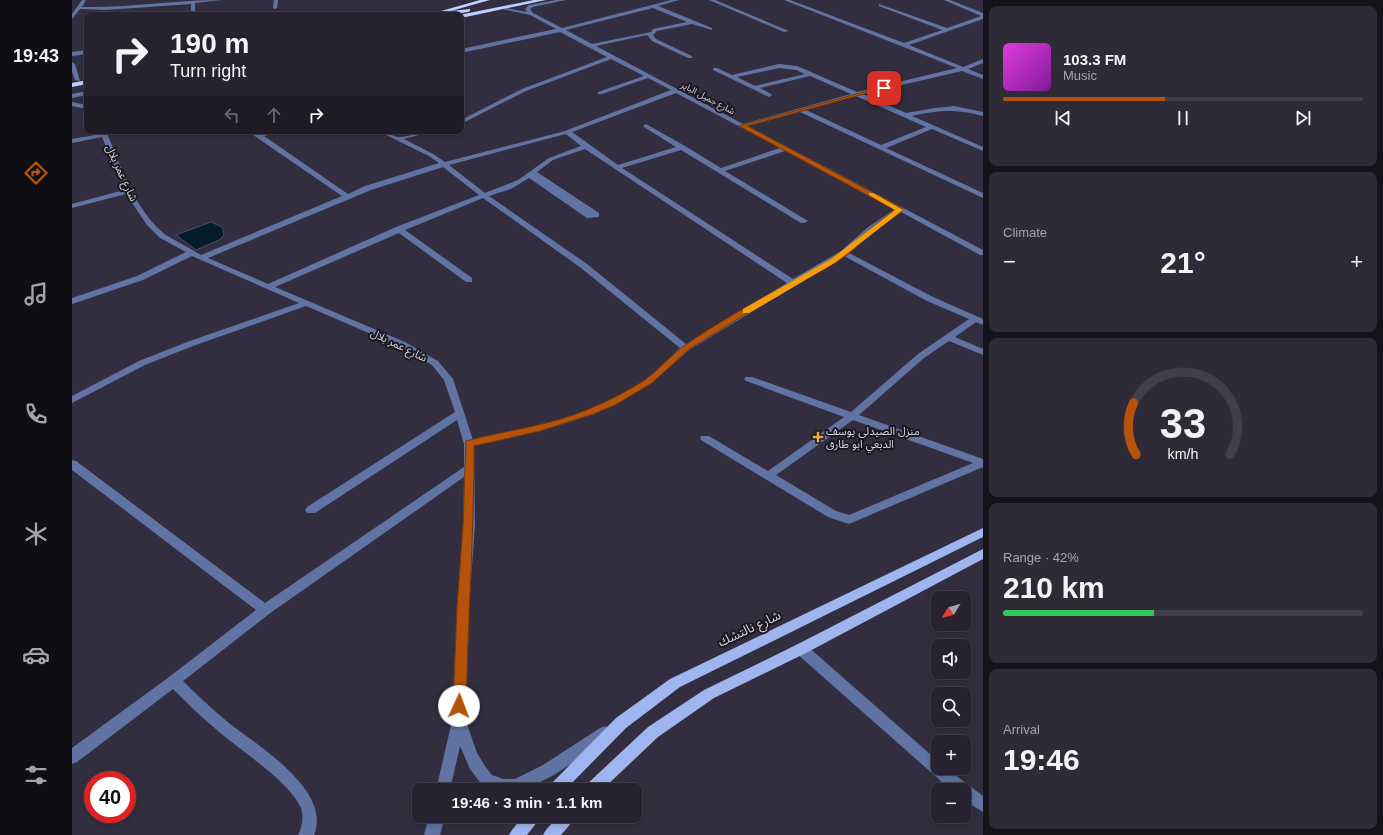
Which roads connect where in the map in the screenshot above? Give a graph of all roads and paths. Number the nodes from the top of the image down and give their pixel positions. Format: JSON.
{"nodes":[{"id":1,"x":84,"y":0,"type":"edge"},
{"id":2,"x":90,"y":0,"type":"edge"},
{"id":3,"x":220,"y":0,"type":"edge"},
{"id":4,"x":276,"y":0,"type":"edge"},
{"id":5,"x":487,"y":0,"type":"edge"},
{"id":6,"x":518,"y":0,"type":"edge"},
{"id":7,"x":543,"y":0,"type":"edge"},
{"id":8,"x":564,"y":0,"type":"edge"},
{"id":9,"x":677,"y":0,"type":"edge"},
{"id":10,"x":711,"y":0,"type":"edge"},
{"id":11,"x":786,"y":0,"type":"edge"},
{"id":12,"x":946,"y":0,"type":"edge"},
{"id":13,"x":193,"y":2,"type":"junction"},
{"id":14,"x":653,"y":6,"type":"junction"},
{"id":15,"x":881,"y":6,"type":"dead end"},
{"id":16,"x":79,"y":8,"type":"junction"},
{"id":17,"x":275,"y":8,"type":"dead end"},
{"id":18,"x":500,"y":8,"type":"junction"},
{"id":19,"x":193,"y":12,"type":"edge"},
{"id":20,"x":441,"y":12,"type":"edge"},
{"id":21,"x":456,"y":12,"type":"edge"},
{"id":22,"x":531,"y":14,"type":"junction"},
{"id":23,"x":464,"y":15,"type":"edge"},
{"id":24,"x":983,"y":16,"type":"edge"},
{"id":25,"x":72,"y":18,"type":"edge"},
{"id":26,"x":692,"y":22,"type":"junction"},
{"id":27,"x":710,"y":29,"type":"dead end"},
{"id":28,"x":561,"y":30,"type":"junction"},
{"id":29,"x":947,"y":30,"type":"junction"},
{"id":30,"x":786,"y":32,"type":"dead end"},
{"id":31,"x":650,"y":33,"type":"junction"},
{"id":32,"x":904,"y":45,"type":"junction"},
{"id":33,"x":591,"y":46,"type":"junction"},
{"id":34,"x":464,"y":50,"type":"edge"},
{"id":35,"x":84,"y":52,"type":"edge"},
{"id":36,"x":72,"y":54,"type":"edge"},
{"id":37,"x":611,"y":57,"type":"junction"},
{"id":38,"x":690,"y":57,"type":"dead end"},
{"id":39,"x":983,"y":61,"type":"edge"},
{"id":40,"x":72,"y":64,"type":"edge"},
{"id":41,"x":715,"y":69,"type":"dead end"},
{"id":42,"x":962,"y":69,"type":"junction"},
{"id":43,"x":811,"y":74,"type":"junction"},
{"id":44,"x":649,"y":76,"type":"junction"},
{"id":45,"x":731,"y":77,"type":"junction"},
{"id":46,"x":983,"y":77,"type":"edge"},
{"id":47,"x":84,"y":79,"type":"edge"},
{"id":48,"x":74,"y":82,"type":"edge"},
{"id":49,"x":754,"y":88,"type":"junction"},
{"id":50,"x":84,"y":89,"type":"edge"},
{"id":51,"x":72,"y":91,"type":"edge"},
{"id":52,"x":676,"y":91,"type":"junction"},
{"id":53,"x":600,"y":93,"type":"dead end"},
{"id":54,"x":84,"y":94,"type":"edge"},
{"id":55,"x":857,"y":94,"type":"junction"},
{"id":56,"x":769,"y":95,"type":"dead end"},
{"id":57,"x":72,"y":96,"type":"edge"},
{"id":58,"x":72,"y":104,"type":"edge"},
{"id":59,"x":84,"y":106,"type":"edge"},
{"id":60,"x":799,"y":109,"type":"junction"},
{"id":61,"x":983,"y":114,"type":"edge"},
{"id":62,"x":906,"y":115,"type":"junction"},
{"id":63,"x":464,"y":120,"type":"edge"},
{"id":64,"x":646,"y":126,"type":"dead end"},
{"id":65,"x":742,"y":126,"type":"junction"},
{"id":66,"x":931,"y":127,"type":"junction"},
{"id":67,"x":567,"y":132,"type":"junction"},
{"id":68,"x":100,"y":134,"type":"edge"},
{"id":69,"x":104,"y":134,"type":"edge"},
{"id":70,"x":256,"y":134,"type":"edge"},
{"id":71,"x":266,"y":134,"type":"edge"},
{"id":72,"x":387,"y":134,"type":"edge"},
{"id":73,"x":418,"y":134,"type":"edge"},
{"id":74,"x":258,"y":136,"type":"junction"},
{"id":75,"x":397,"y":139,"type":"junction"},
{"id":76,"x":72,"y":141,"type":"edge"},
{"id":77,"x":683,"y":147,"type":"junction"},
{"id":78,"x":882,"y":147,"type":"junction"},
{"id":79,"x":588,"y":148,"type":"junction"},
{"id":80,"x":787,"y":148,"type":"junction"},
{"id":81,"x":983,"y":149,"type":"edge"},
{"id":82,"x":444,"y":164,"type":"junction"},
{"id":83,"x":617,"y":166,"type":"junction"},
{"id":84,"x":721,"y":170,"type":"junction"},
{"id":85,"x":533,"y":174,"type":"junction"},
{"id":86,"x":128,"y":191,"type":"junction"},
{"id":87,"x":347,"y":196,"type":"junction"},
{"id":88,"x":484,"y":196,"type":"junction"},
{"id":89,"x":983,"y":196,"type":"edge"},
{"id":90,"x":72,"y":206,"type":"edge"},
{"id":91,"x":583,"y":208,"type":"dead end"},
{"id":92,"x":899,"y":210,"type":"junction"},
{"id":93,"x":804,"y":220,"type":"dead end"},
{"id":94,"x":399,"y":229,"type":"junction"},
{"id":95,"x":191,"y":252,"type":"junction"},
{"id":96,"x":844,"y":253,"type":"junction"},
{"id":97,"x":983,"y":253,"type":"edge"},
{"id":98,"x":201,"y":258,"type":"junction"},
{"id":99,"x":469,"y":280,"type":"dead end"},
{"id":100,"x":793,"y":283,"type":"junction"},
{"id":101,"x":267,"y":286,"type":"junction"},
{"id":102,"x":72,"y":302,"type":"edge"},
{"id":103,"x":308,"y":303,"type":"junction"},
{"id":104,"x":979,"y":320,"type":"edge"},
{"id":105,"x":948,"y":337,"type":"junction"},
{"id":106,"x":686,"y":348,"type":"junction"},
{"id":107,"x":983,"y":352,"type":"edge"},
{"id":108,"x":749,"y":380,"type":"dead end"},
{"id":109,"x":72,"y":400,"type":"edge"},
{"id":110,"x":460,"y":413,"type":"junction"},
{"id":111,"x":851,"y":417,"type":"junction"},
{"id":112,"x":705,"y":438,"type":"dead end"},
{"id":113,"x":469,"y":444,"type":"junction"},
{"id":114,"x":983,"y":463,"type":"edge"},
{"id":115,"x":72,"y":464,"type":"edge"},
{"id":116,"x":468,"y":469,"type":"junction"},
{"id":117,"x":769,"y":475,"type":"junction"},
{"id":118,"x":311,"y":510,"type":"dead end"},
{"id":119,"x":983,"y":532,"type":"edge"},
{"id":120,"x":983,"y":554,"type":"edge"},
{"id":121,"x":265,"y":610,"type":"junction"},
{"id":122,"x":801,"y":649,"type":"junction"},
{"id":123,"x":174,"y":681,"type":"junction"},
{"id":124,"x":459,"y":721,"type":"junction"},
{"id":125,"x":621,"y":723,"type":"junction"},
{"id":126,"x":72,"y":758,"type":"edge"},
{"id":127,"x":445,"y":783,"type":"edge"},
{"id":128,"x":561,"y":783,"type":"edge"},
{"id":129,"x":598,"y":783,"type":"edge"},
{"id":130,"x":953,"y":783,"type":"edge"},
{"id":131,"x":971,"y":797,"type":"edge"},
{"id":132,"x":983,"y":806,"type":"edge"},
{"id":133,"x":435,"y":823,"type":"edge"},
{"id":134,"x":527,"y":823,"type":"edge"},
{"id":135,"x":562,"y":823,"type":"edge"},
{"id":136,"x":306,"y":835,"type":"edge"},
{"id":137,"x":432,"y":835,"type":"edge"},
{"id":138,"x":517,"y":835,"type":"edge"},
{"id":139,"x":551,"y":835,"type":"edge"}],
"edges":[{"from":1,"to":16,"type":"street"},
{"from":2,"to":16,"type":"street"},
{"from":3,"to":13,"type":"street"},
{"from":4,"to":17,"type":"street"},
{"from":5,"to":20,"type":"highway"},
{"from":6,"to":21,"type":"highway"},
{"from":7,"to":18,"type":"highway"},
{"from":8,"to":22,"type":"street"},
{"from":9,"to":14,"type":"street"},
{"from":10,"to":30,"type":"street"},
{"from":11,"to":32,"type":"street"},
{"from":12,"to":24,"type":"street"},
{"from":13,"to":16,"type":"street"},
{"from":13,"to":19,"type":"street"},
{"from":14,"to":26,"type":"street"},
{"from":14,"to":28,"type":"street"},
{"from":15,"to":29,"type":"street"},
{"from":16,"to":25,"type":"street"},
{"from":18,"to":22,"type":"street","name":"شارع جميل الباير"},
{"from":18,"to":23,"type":"highway"},
{"from":22,"to":28,"type":"street","name":"شارع جميل الباير"},
{"from":24,"to":29,"type":"street"},
{"from":26,"to":27,"type":"street"},
{"from":26,"to":31,"type":"street"},
{"from":28,"to":33,"type":"street","name":"شارع جميل الباير"},
{"from":28,"to":34,"type":"street"},
{"from":29,"to":32,"type":"street"},
{"from":31,"to":33,"type":"street"},
{"from":31,"to":38,"type":"street"},
{"from":32,"to":42,"type":"street"},
{"from":33,"to":37,"type":"street","name":"شارع جميل الباير"},
{"from":35,"to":36,"type":"street"},
{"from":37,"to":44,"type":"street","name":"شارع جميل الباير"},
{"from":37,"to":63,"type":"street"},
{"from":39,"to":42,"type":"street"},
{"from":40,"to":48,"type":"street"},
{"from":41,"to":45,"type":"street"},
{"from":42,"to":46,"type":"street"},
{"from":42,"to":55,"type":"street"},
{"from":43,"to":45,"type":"street"},
{"from":43,"to":49,"type":"street"},
{"from":43,"to":55,"type":"street"},
{"from":44,"to":52,"type":"street","name":"شارع جميل الباير"},
{"from":44,"to":53,"type":"street"},
{"from":45,"to":49,"type":"street"},
{"from":47,"to":48,"type":"street"},
{"from":49,"to":56,"type":"street"},
{"from":50,"to":51,"type":"highway"},
{"from":52,"to":65,"type":"street","name":"شارع جميل الباير"},
{"from":52,"to":67,"type":"street"},
{"from":54,"to":57,"type":"street"},
{"from":55,"to":60,"type":"street"},
{"from":55,"to":62,"type":"street"},
{"from":58,"to":59,"type":"street"},
{"from":60,"to":65,"type":"street"},
{"from":60,"to":78,"type":"street"},
{"from":61,"to":62,"type":"street"},
{"from":62,"to":66,"type":"street"},
{"from":64,"to":77,"type":"street"},
{"from":65,"to":80,"type":"street","name":"شارع جميل الباير"},
{"from":66,"to":78,"type":"street"},
{"from":66,"to":81,"type":"street"},
{"from":67,"to":79,"type":"street"},
{"from":67,"to":82,"type":"street"},
{"from":68,"to":76,"type":"street"},
{"from":69,"to":86,"type":"street","name":"شارع عمر بلال"},
{"from":70,"to":74,"type":"street"},
{"from":71,"to":74,"type":"street"},
{"from":72,"to":75,"type":"street"},
{"from":73,"to":75,"type":"street"},
{"from":74,"to":87,"type":"street"},
{"from":75,"to":82,"type":"street"},
{"from":77,"to":83,"type":"street"},
{"from":77,"to":84,"type":"street"},
{"from":78,"to":89,"type":"street"},
{"from":79,"to":83,"type":"street"},
{"from":79,"to":85,"type":"street"},
{"from":80,"to":84,"type":"street"},
{"from":80,"to":92,"type":"street","name":"شارع جميل الباير"},
{"from":82,"to":87,"type":"street"},
{"from":82,"to":88,"type":"street"},
{"from":83,"to":100,"type":"street"},
{"from":84,"to":93,"type":"street"},
{"from":85,"to":88,"type":"street"},
{"from":85,"to":91,"type":"street"},
{"from":86,"to":90,"type":"street"},
{"from":86,"to":95,"type":"street","name":"شارع عمر بلال"},
{"from":87,"to":98,"type":"street"},
{"from":88,"to":94,"type":"street"},
{"from":88,"to":106,"type":"street"},
{"from":92,"to":96,"type":"street"},
{"from":92,"to":97,"type":"street","name":"شارع جميل الباير"},
{"from":94,"to":99,"type":"street"},
{"from":94,"to":101,"type":"street"},
{"from":95,"to":98,"type":"street","name":"شارع عمر بلال"},
{"from":95,"to":102,"type":"street"},
{"from":96,"to":100,"type":"street"},
{"from":96,"to":104,"type":"street"},
{"from":98,"to":101,"type":"street","name":"شارع عمر بلال"},
{"from":100,"to":106,"type":"street"},
{"from":101,"to":103,"type":"street","name":"شارع عمر بلال"},
{"from":103,"to":109,"type":"street"},
{"from":103,"to":110,"type":"street","name":"شارع عمر بلال"},
{"from":104,"to":105,"type":"street"},
{"from":105,"to":107,"type":"street"},
{"from":105,"to":111,"type":"street"},
{"from":106,"to":113,"type":"street"},
{"from":108,"to":111,"type":"street"},
{"from":110,"to":113,"type":"street","name":"شارع عمر بلال"},
{"from":110,"to":118,"type":"street"},
{"from":111,"to":114,"type":"street"},
{"from":111,"to":117,"type":"street"},
{"from":112,"to":117,"type":"street"},
{"from":113,"to":116,"type":"street","name":"شارع عمر بلال"},
{"from":114,"to":117,"type":"street"},
{"from":115,"to":121,"type":"street"},
{"from":116,"to":121,"type":"street"},
{"from":116,"to":124,"type":"street","name":"شارع عمر بلال"},
{"from":119,"to":125,"type":"main road","name":"شارع نالتشك"},
{"from":120,"to":122,"type":"main road"},
{"from":121,"to":123,"type":"street"},
{"from":122,"to":129,"type":"main road"},
{"from":122,"to":130,"type":"street"},
{"from":123,"to":126,"type":"street"},
{"from":123,"to":136,"type":"street"},
{"from":124,"to":125,"type":"street"},
{"from":124,"to":127,"type":"street","name":"شارع عمر بلال"},
{"from":125,"to":128,"type":"main road","name":"شارع نالتشك"},
{"from":131,"to":132,"type":"street"},
{"from":133,"to":137,"type":"street"},
{"from":134,"to":138,"type":"main road"},
{"from":135,"to":139,"type":"main road"}]}
